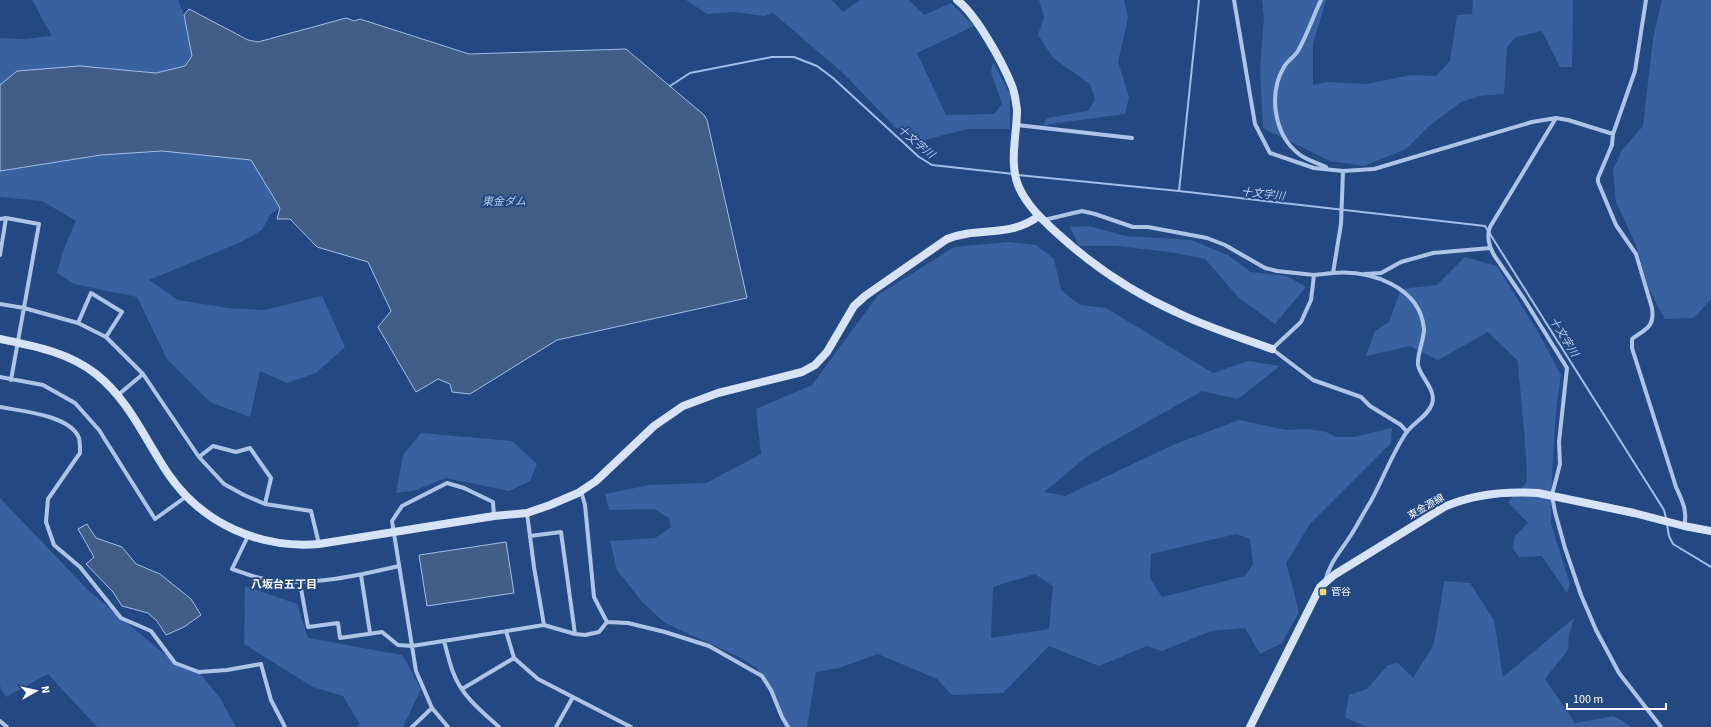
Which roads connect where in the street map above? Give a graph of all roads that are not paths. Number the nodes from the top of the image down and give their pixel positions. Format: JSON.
{"nodes":[{"id":1,"x":957,"y":0,"type":"edge"},
{"id":2,"x":1234,"y":0,"type":"edge"},
{"id":3,"x":1321,"y":0,"type":"edge"},
{"id":4,"x":1646,"y":0,"type":"edge"},
{"id":5,"x":965,"y":3,"type":"edge"},
{"id":6,"x":1556,"y":118,"type":"junction"},
{"id":7,"x":1016,"y":125,"type":"junction"},
{"id":8,"x":1613,"y":134,"type":"junction"},
{"id":9,"x":1132,"y":138,"type":"dead end"},
{"id":10,"x":1330,"y":169,"type":"junction"},
{"id":11,"x":1343,"y":171,"type":"junction"},
{"id":12,"x":6,"y":218,"type":"junction"},
{"id":13,"x":1041,"y":218,"type":"junction"},
{"id":14,"x":0,"y":219,"type":"edge"},
{"id":15,"x":1490,"y":248,"type":"junction"},
{"id":16,"x":0,"y":255,"type":"edge"},
{"id":17,"x":1333,"y":272,"type":"junction"},
{"id":18,"x":1360,"y":274,"type":"junction"},
{"id":19,"x":1314,"y":275,"type":"junction"},
{"id":20,"x":0,"y":304,"type":"edge"},
{"id":21,"x":24,"y":308,"type":"junction"},
{"id":22,"x":78,"y":323,"type":"junction"},
{"id":23,"x":106,"y":337,"type":"junction"},
{"id":24,"x":0,"y":339,"type":"edge"},
{"id":25,"x":18,"y":343,"type":"junction"},
{"id":26,"x":1272,"y":349,"type":"junction"},
{"id":27,"x":143,"y":374,"type":"junction"},
{"id":28,"x":0,"y":377,"type":"edge"},
{"id":29,"x":11,"y":380,"type":"junction"},
{"id":30,"x":118,"y":395,"type":"junction"},
{"id":31,"x":0,"y":407,"type":"edge"},
{"id":32,"x":1407,"y":432,"type":"junction"},
{"id":33,"x":198,"y":457,"type":"junction"},
{"id":34,"x":581,"y":491,"type":"junction"},
{"id":35,"x":1552,"y":495,"type":"junction"},
{"id":36,"x":187,"y":496,"type":"junction"},
{"id":37,"x":265,"y":504,"type":"junction"},
{"id":38,"x":527,"y":513,"type":"junction"},
{"id":39,"x":494,"y":516,"type":"junction"},
{"id":40,"x":1684,"y":526,"type":"junction"},
{"id":41,"x":1711,"y":531,"type":"edge"},
{"id":42,"x":394,"y":532,"type":"junction"},
{"id":43,"x":248,"y":536,"type":"junction"},
{"id":44,"x":530,"y":536,"type":"junction"},
{"id":45,"x":319,"y":544,"type":"junction"},
{"id":46,"x":399,"y":566,"type":"junction"},
{"id":47,"x":361,"y":575,"type":"junction"},
{"id":48,"x":300,"y":583,"type":"junction"},
{"id":49,"x":1324,"y":583,"type":"junction"},
{"id":50,"x":607,"y":622,"type":"junction"},
{"id":51,"x":544,"y":625,"type":"junction"},
{"id":52,"x":506,"y":631,"type":"junction"},
{"id":53,"x":370,"y":633,"type":"junction"},
{"id":54,"x":575,"y":634,"type":"junction"},
{"id":55,"x":444,"y":641,"type":"junction"},
{"id":56,"x":412,"y":646,"type":"junction"},
{"id":57,"x":514,"y":658,"type":"junction"},
{"id":58,"x":462,"y":689,"type":"junction"},
{"id":59,"x":573,"y":697,"type":"junction"},
{"id":60,"x":432,"y":708,"type":"junction"},
{"id":61,"x":0,"y":721,"type":"edge"},
{"id":62,"x":557,"y":726,"type":"edge"},
{"id":63,"x":7,"y":727,"type":"edge"},
{"id":64,"x":285,"y":727,"type":"edge"},
{"id":65,"x":412,"y":727,"type":"edge"},
{"id":66,"x":448,"y":727,"type":"edge"},
{"id":67,"x":499,"y":727,"type":"edge"},
{"id":68,"x":563,"y":727,"type":"edge"},
{"id":69,"x":631,"y":727,"type":"edge"},
{"id":70,"x":788,"y":727,"type":"edge"},
{"id":71,"x":1250,"y":727,"type":"edge"},
{"id":72,"x":1661,"y":727,"type":"edge"}],
"edges":[{"from":1,"to":5,"type":"street"},
{"from":2,"to":10,"type":"street"},
{"from":3,"to":10,"type":"street"},
{"from":4,"to":8,"type":"street"},
{"from":5,"to":7,"type":"street"},
{"from":6,"to":8,"type":"street"},
{"from":6,"to":11,"type":"street"},
{"from":6,"to":15,"type":"street"},
{"from":7,"to":9,"type":"street"},
{"from":7,"to":13,"type":"street"},
{"from":8,"to":40,"type":"street"},
{"from":10,"to":11,"type":"street"},
{"from":11,"to":17,"type":"street"},
{"from":12,"to":14,"type":"street"},
{"from":12,"to":16,"type":"street"},
{"from":12,"to":21,"type":"street"},
{"from":13,"to":19,"type":"street"},
{"from":13,"to":26,"type":"street"},
{"from":13,"to":34,"type":"street"},
{"from":15,"to":18,"type":"street"},
{"from":15,"to":35,"type":"street"},
{"from":17,"to":18,"type":"street"},
{"from":17,"to":19,"type":"street"},
{"from":18,"to":32,"type":"street"},
{"from":19,"to":26,"type":"street"},
{"from":20,"to":21,"type":"street"},
{"from":21,"to":22,"type":"street"},
{"from":21,"to":25,"type":"street"},
{"from":22,"to":23,"type":"street"},
{"from":22,"to":23,"type":"street"},
{"from":23,"to":27,"type":"street"},
{"from":24,"to":25,"type":"street"},
{"from":25,"to":29,"type":"street"},
{"from":25,"to":30,"type":"street"},
{"from":26,"to":32,"type":"street"},
{"from":27,"to":30,"type":"street"},
{"from":27,"to":33,"type":"street"},
{"from":28,"to":29,"type":"street"},
{"from":29,"to":36,"type":"street"},
{"from":30,"to":36,"type":"street"},
{"from":31,"to":64,"type":"street"},
{"from":32,"to":49,"type":"street"},
{"from":33,"to":37,"type":"street"},
{"from":33,"to":37,"type":"street"},
{"from":34,"to":38,"type":"street"},
{"from":34,"to":50,"type":"street"},
{"from":35,"to":40,"type":"street","name":"東金源線"},
{"from":35,"to":49,"type":"street","name":"東金源線"},
{"from":35,"to":72,"type":"street"},
{"from":36,"to":43,"type":"street"},
{"from":37,"to":45,"type":"street"},
{"from":38,"to":39,"type":"street"},
{"from":38,"to":44,"type":"street"},
{"from":39,"to":42,"type":"street"},
{"from":39,"to":42,"type":"street"},
{"from":40,"to":41,"type":"street","name":"東金源線"},
{"from":42,"to":45,"type":"street"},
{"from":42,"to":46,"type":"street"},
{"from":43,"to":45,"type":"street"},
{"from":43,"to":48,"type":"street"},
{"from":44,"to":51,"type":"street"},
{"from":44,"to":54,"type":"street"},
{"from":46,"to":47,"type":"street"},
{"from":46,"to":56,"type":"street"},
{"from":47,"to":48,"type":"street"},
{"from":47,"to":53,"type":"street"},
{"from":48,"to":53,"type":"street"},
{"from":49,"to":71,"type":"street","name":"東金源線"},
{"from":50,"to":54,"type":"street"},
{"from":50,"to":70,"type":"street"},
{"from":51,"to":52,"type":"street"},
{"from":51,"to":54,"type":"street"},
{"from":52,"to":55,"type":"street"},
{"from":52,"to":57,"type":"street"},
{"from":53,"to":56,"type":"street"},
{"from":55,"to":56,"type":"street"},
{"from":55,"to":58,"type":"street"},
{"from":56,"to":60,"type":"street"},
{"from":57,"to":58,"type":"street"},
{"from":57,"to":59,"type":"street"},
{"from":58,"to":67,"type":"street"},
{"from":59,"to":62,"type":"street"},
{"from":59,"to":69,"type":"street"},
{"from":60,"to":65,"type":"street"},
{"from":60,"to":66,"type":"street"},
{"from":61,"to":63,"type":"street"},
{"from":62,"to":68,"type":"street"}]}
